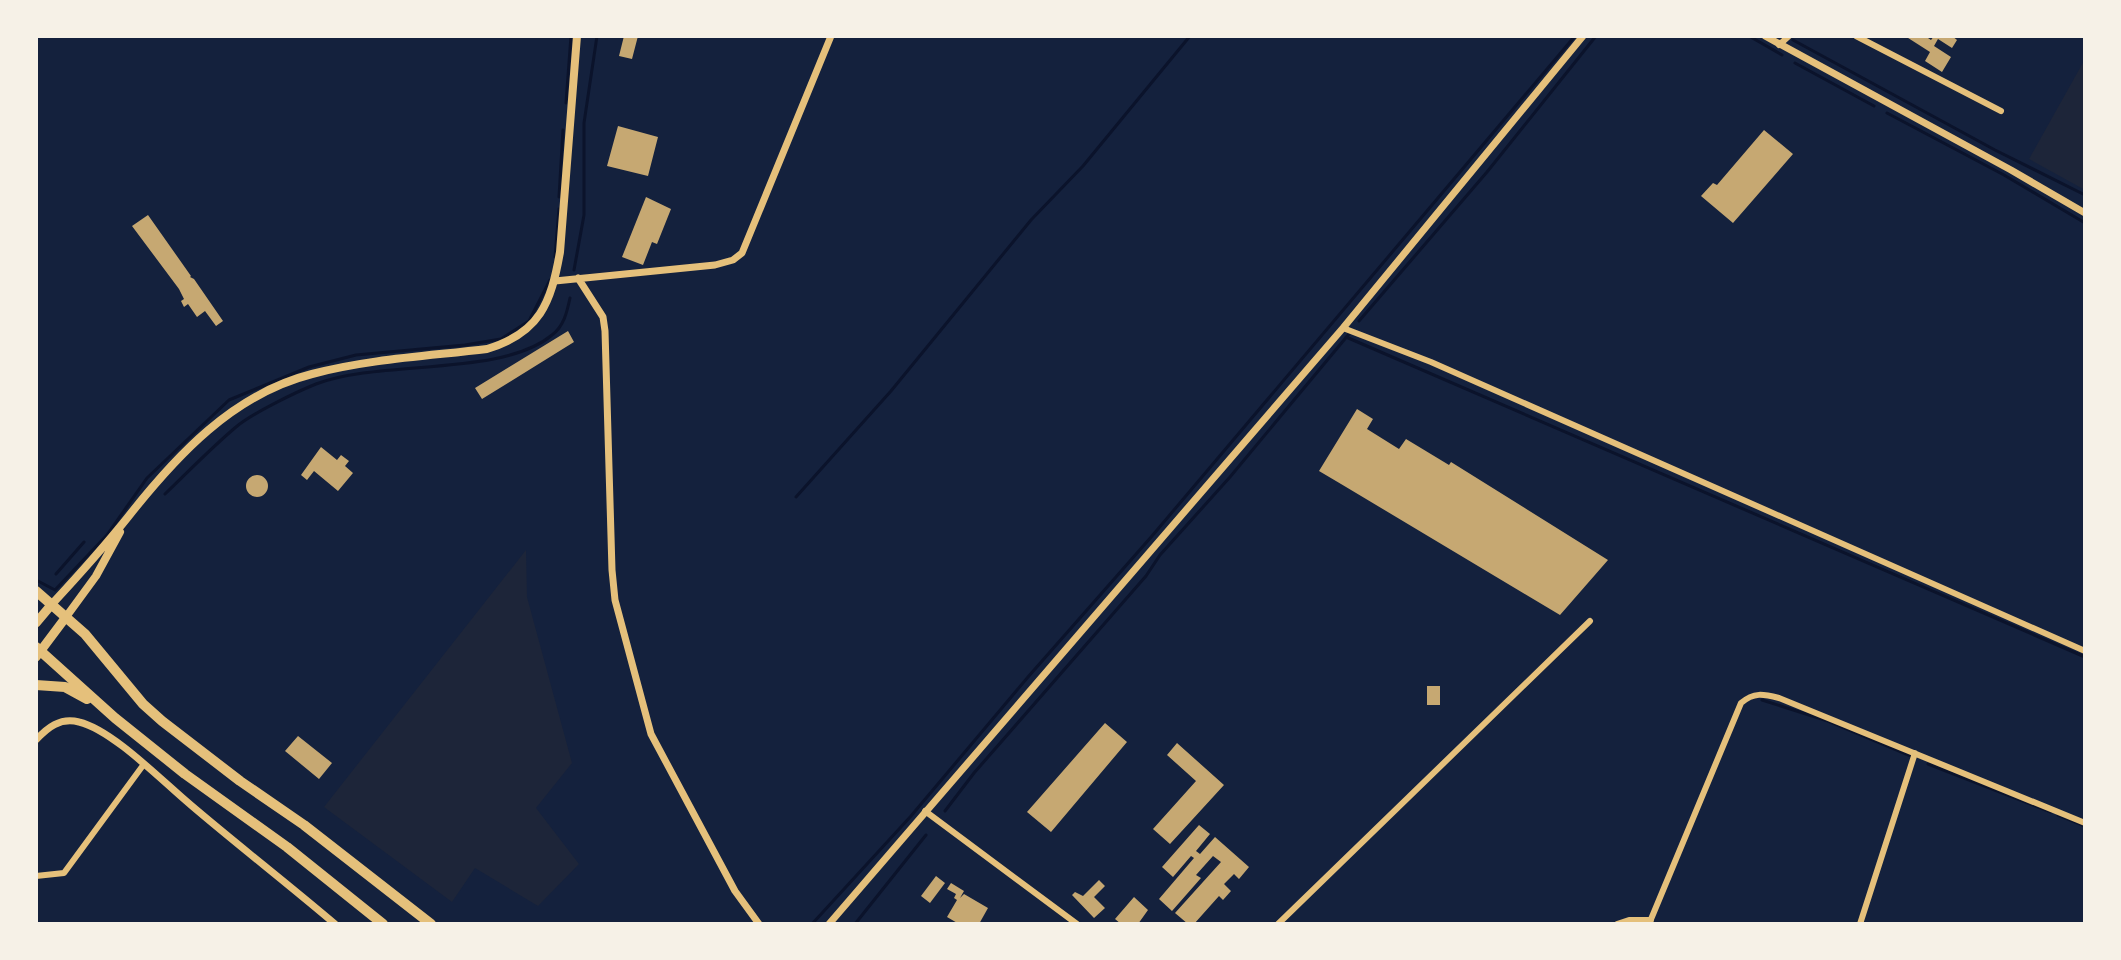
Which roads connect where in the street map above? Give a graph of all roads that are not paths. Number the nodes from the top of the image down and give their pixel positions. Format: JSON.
{"nodes":[{"id":1,"x":577,"y":36,"type":"edge"},
{"id":2,"x":831,"y":36,"type":"edge"},
{"id":3,"x":1583,"y":36,"type":"edge"},
{"id":4,"x":1765,"y":36,"type":"edge"},
{"id":5,"x":1789,"y":36,"type":"edge"},
{"id":6,"x":1856,"y":36,"type":"edge"},
{"id":7,"x":1779,"y":45,"type":"junction"},
{"id":8,"x":2001,"y":111,"type":"dead end"},
{"id":9,"x":2085,"y":213,"type":"edge"},
{"id":10,"x":578,"y":278,"type":"junction"},
{"id":11,"x":555,"y":281,"type":"junction"},
{"id":12,"x":1343,"y":328,"type":"junction"},
{"id":13,"x":128,"y":517,"type":"junction"},
{"id":14,"x":36,"y":591,"type":"edge"},
{"id":15,"x":52,"y":604,"type":"junction"},
{"id":16,"x":66,"y":617,"type":"junction"},
{"id":17,"x":1590,"y":621,"type":"dead end"},
{"id":18,"x":36,"y":623,"type":"edge"},
{"id":19,"x":2085,"y":651,"type":"edge"},
{"id":20,"x":38,"y":652,"type":"edge"},
{"id":21,"x":36,"y":685,"type":"edge"},
{"id":22,"x":115,"y":718,"type":"junction"},
{"id":23,"x":36,"y":740,"type":"edge"},
{"id":24,"x":1915,"y":753,"type":"junction"},
{"id":25,"x":144,"y":764,"type":"junction"},
{"id":26,"x":925,"y":811,"type":"junction"},
{"id":27,"x":2085,"y":823,"type":"edge"},
{"id":28,"x":36,"y":876,"type":"edge"},
{"id":29,"x":1650,"y":922,"type":"edge"},
{"id":30,"x":335,"y":924,"type":"edge"},
{"id":31,"x":383,"y":924,"type":"edge"},
{"id":32,"x":431,"y":924,"type":"edge"},
{"id":33,"x":759,"y":924,"type":"edge"},
{"id":34,"x":829,"y":924,"type":"edge"},
{"id":35,"x":1077,"y":924,"type":"edge"},
{"id":36,"x":1278,"y":924,"type":"edge"},
{"id":37,"x":1617,"y":924,"type":"edge"},
{"id":38,"x":1860,"y":924,"type":"edge"}],
"edges":[{"from":1,"to":11,"type":"main road"},
{"from":2,"to":10,"type":"street"},
{"from":3,"to":12,"type":"street"},
{"from":4,"to":7,"type":"street"},
{"from":5,"to":7,"type":"street"},
{"from":6,"to":8,"type":"street"},
{"from":7,"to":9,"type":"street"},
{"from":10,"to":11,"type":"street"},
{"from":10,"to":33,"type":"street"},
{"from":11,"to":13,"type":"main road"},
{"from":12,"to":19,"type":"street"},
{"from":12,"to":26,"type":"street"},
{"from":13,"to":15,"type":"main road"},
{"from":13,"to":16,"type":"main road"},
{"from":14,"to":15,"type":"highway"},
{"from":15,"to":16,"type":"highway"},
{"from":15,"to":18,"type":"main road"},
{"from":16,"to":20,"type":"main road"},
{"from":16,"to":32,"type":"highway"},
{"from":17,"to":36,"type":"street"},
{"from":20,"to":22,"type":"highway"},
{"from":21,"to":22,"type":"highway"},
{"from":22,"to":31,"type":"highway"},
{"from":23,"to":25,"type":"street"},
{"from":24,"to":27,"type":"street"},
{"from":24,"to":29,"type":"street"},
{"from":24,"to":38,"type":"street"},
{"from":25,"to":28,"type":"street"},
{"from":25,"to":30,"type":"street"},
{"from":26,"to":34,"type":"street"},
{"from":26,"to":35,"type":"street"},
{"from":29,"to":37,"type":"street"}]}
